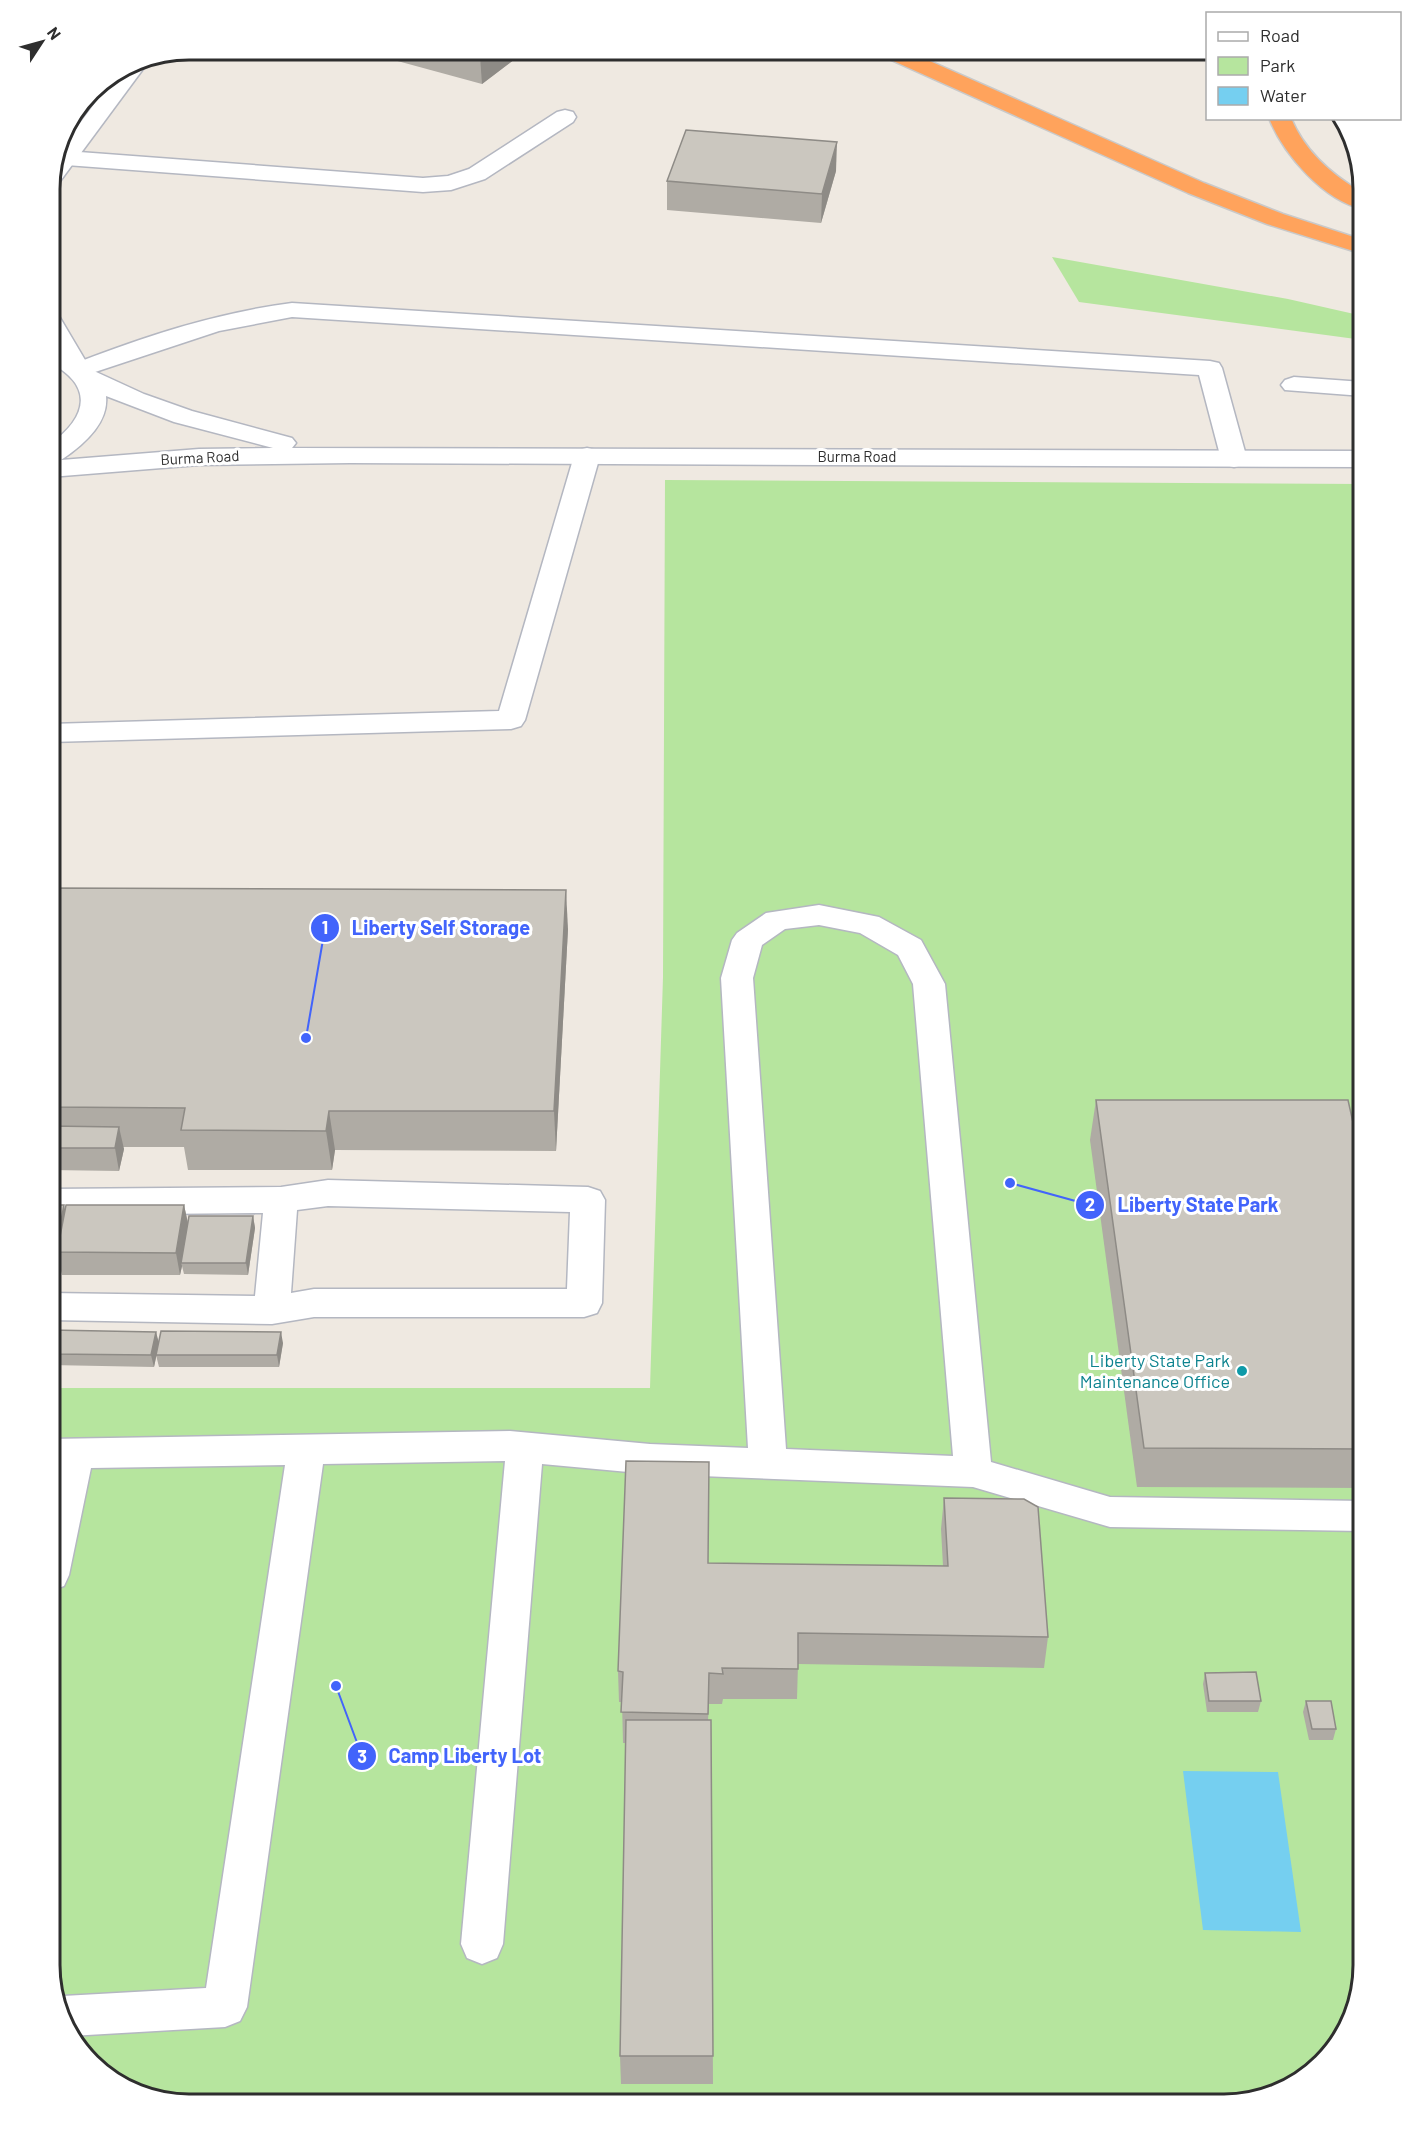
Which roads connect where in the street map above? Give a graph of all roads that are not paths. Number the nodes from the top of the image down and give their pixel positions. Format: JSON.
{"nodes":[{"id":1,"x":910,"y":60,"type":"edge"},
{"id":2,"x":126,"y":77,"type":"edge"},
{"id":3,"x":565,"y":117,"type":"dead end"},
{"id":4,"x":1281,"y":120,"type":"edge"},
{"id":5,"x":66,"y":158,"type":"junction"},
{"id":6,"x":63,"y":162,"type":"edge"},
{"id":7,"x":1353,"y":195,"type":"edge"},
{"id":8,"x":1353,"y":244,"type":"edge"},
{"id":9,"x":60,"y":337,"type":"edge"},
{"id":10,"x":60,"y":359,"type":"edge"},
{"id":11,"x":81,"y":371,"type":"junction"},
{"id":12,"x":1294,"y":385,"type":"dead end"},
{"id":13,"x":1353,"y":388,"type":"edge"},
{"id":14,"x":60,"y":450,"type":"edge"},
{"id":15,"x":350,"y":455,"type":"junction"},
{"id":16,"x":587,"y":456,"type":"junction"},
{"id":17,"x":1234,"y":459,"type":"junction"},
{"id":18,"x":1353,"y":459,"type":"edge"},
{"id":19,"x":60,"y":468,"type":"edge"},
{"id":20,"x":60,"y":733,"type":"edge"},
{"id":21,"x":281,"y":1200,"type":"junction"},
{"id":22,"x":60,"y":1202,"type":"edge"},
{"id":23,"x":60,"y":1307,"type":"edge"},
{"id":24,"x":272,"y":1310,"type":"junction"},
{"id":25,"x":525,"y":1447,"type":"junction"},
{"id":26,"x":306,"y":1449,"type":"junction"},
{"id":27,"x":62,"y":1454,"type":"edge"},
{"id":28,"x":768,"y":1464,"type":"junction"},
{"id":29,"x":973,"y":1472,"type":"junction"},
{"id":30,"x":60,"y":1474,"type":"edge"},
{"id":31,"x":1353,"y":1516,"type":"edge"},
{"id":32,"x":482,"y":1944,"type":"dead end"},
{"id":33,"x":71,"y":2016,"type":"edge"}],
"edges":[{"from":1,"to":8,"type":"highway"},
{"from":2,"to":5,"type":"street"},
{"from":3,"to":5,"type":"street"},
{"from":4,"to":7,"type":"highway"},
{"from":5,"to":6,"type":"street"},
{"from":9,"to":11,"type":"street"},
{"from":10,"to":11,"type":"street","name":"Burma Road"},
{"from":11,"to":14,"type":"street"},
{"from":11,"to":15,"type":"street","name":"Burma Road"},
{"from":11,"to":17,"type":"street"},
{"from":12,"to":13,"type":"street"},
{"from":15,"to":16,"type":"street","name":"Burma Road"},
{"from":15,"to":19,"type":"street","name":"Burma Road"},
{"from":16,"to":17,"type":"street","name":"Burma Road"},
{"from":16,"to":20,"type":"street"},
{"from":17,"to":18,"type":"street","name":"Burma Road"},
{"from":21,"to":22,"type":"street"},
{"from":21,"to":24,"type":"street"},
{"from":21,"to":24,"type":"street"},
{"from":23,"to":24,"type":"street"},
{"from":25,"to":26,"type":"street"},
{"from":25,"to":28,"type":"street"},
{"from":25,"to":32,"type":"street"},
{"from":26,"to":27,"type":"street"},
{"from":26,"to":33,"type":"street"},
{"from":27,"to":30,"type":"street"},
{"from":28,"to":29,"type":"street"},
{"from":28,"to":29,"type":"street"},
{"from":29,"to":31,"type":"street"}]}
